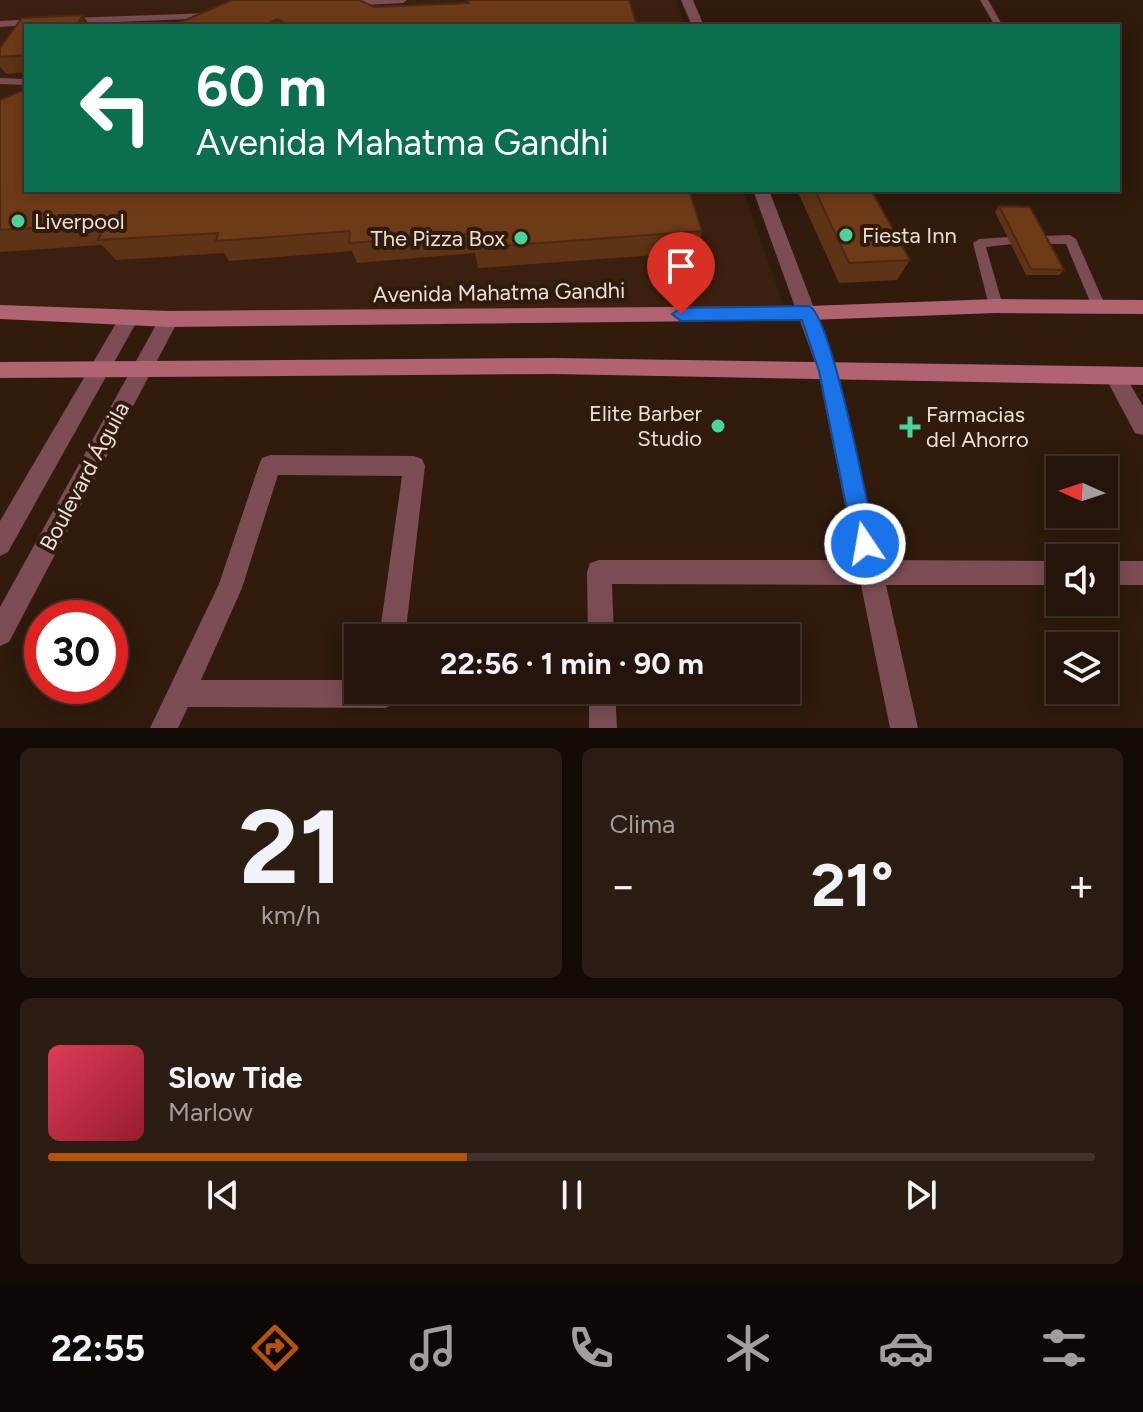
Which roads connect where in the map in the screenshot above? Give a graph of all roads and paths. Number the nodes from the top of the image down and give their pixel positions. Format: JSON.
{"nodes":[{"id":1,"x":340,"y":0,"type":"edge"},
{"id":2,"x":403,"y":0,"type":"edge"},
{"id":3,"x":687,"y":0,"type":"edge"},
{"id":4,"x":984,"y":0,"type":"edge"},
{"id":5,"x":225,"y":11,"type":"edge"},
{"id":6,"x":212,"y":16,"type":"junction"},
{"id":7,"x":46,"y":22,"type":"edge"},
{"id":8,"x":61,"y":22,"type":"edge"},
{"id":9,"x":0,"y":24,"type":"edge"},
{"id":10,"x":195,"y":24,"type":"edge"},
{"id":11,"x":697,"y":24,"type":"edge"},
{"id":12,"x":998,"y":24,"type":"edge"},
{"id":13,"x":0,"y":81,"type":"edge"},
{"id":14,"x":24,"y":82,"type":"edge"},
{"id":15,"x":762,"y":192,"type":"edge"},
{"id":16,"x":1040,"y":240,"type":"edge"},
{"id":17,"x":1009,"y":241,"type":"dead end"},
{"id":18,"x":996,"y":306,"type":"junction"},
{"id":19,"x":1099,"y":307,"type":"junction"},
{"id":20,"x":1143,"y":307,"type":"edge"},
{"id":21,"x":0,"y":312,"type":"edge"},
{"id":22,"x":809,"y":313,"type":"junction"},
{"id":23,"x":129,"y":318,"type":"junction"},
{"id":24,"x":169,"y":319,"type":"junction"},
{"id":25,"x":0,"y":370,"type":"edge"},
{"id":26,"x":102,"y":370,"type":"junction"},
{"id":27,"x":141,"y":370,"type":"junction"},
{"id":28,"x":828,"y":371,"type":"junction"},
{"id":29,"x":1114,"y":375,"type":"junction"},
{"id":30,"x":1143,"y":376,"type":"edge"},
{"id":31,"x":1143,"y":426,"type":"edge"},
{"id":32,"x":0,"y":544,"type":"edge"},
{"id":33,"x":871,"y":573,"type":"junction"},
{"id":34,"x":1046,"y":573,"type":"edge"},
{"id":35,"x":1118,"y":573,"type":"edge"},
{"id":36,"x":1143,"y":573,"type":"edge"},
{"id":37,"x":394,"y":624,"type":"edge"},
{"id":38,"x":601,"y":624,"type":"edge"},
{"id":39,"x":0,"y":633,"type":"edge"},
{"id":40,"x":344,"y":692,"type":"edge"},
{"id":41,"x":180,"y":693,"type":"junction"},
{"id":42,"x":602,"y":704,"type":"edge"},
{"id":43,"x":164,"y":728,"type":"edge"},
{"id":44,"x":603,"y":728,"type":"edge"},
{"id":45,"x":904,"y":728,"type":"edge"}],
"edges":[{"from":1,"to":2,"type":"lane"},
{"from":3,"to":11,"type":"street"},
{"from":4,"to":12,"type":"lane"},
{"from":5,"to":6,"type":"lane"},
{"from":6,"to":8,"type":"lane"},
{"from":6,"to":10,"type":"lane"},
{"from":7,"to":9,"type":"lane"},
{"from":13,"to":14,"type":"lane"},
{"from":15,"to":22,"type":"street"},
{"from":16,"to":19,"type":"lane"},
{"from":17,"to":18,"type":"lane"},
{"from":18,"to":19,"type":"main road","name":"Avenida Mahatma Gandhi"},
{"from":18,"to":22,"type":"main road","name":"Avenida Mahatma Gandhi"},
{"from":19,"to":20,"type":"main road","name":"Avenida Mahatma Gandhi"},
{"from":21,"to":23,"type":"main road","name":"Avenida Mahatma Gandhi"},
{"from":22,"to":24,"type":"main road","name":"Avenida Mahatma Gandhi"},
{"from":22,"to":28,"type":"street"},
{"from":23,"to":24,"type":"main road","name":"Avenida Mahatma Gandhi"},
{"from":23,"to":26,"type":"street","name":"Boulevard Águila"},
{"from":24,"to":27,"type":"street","name":"Boulevard Águila"},
{"from":25,"to":26,"type":"main road"},
{"from":26,"to":27,"type":"main road"},
{"from":26,"to":32,"type":"street","name":"Boulevard Águila"},
{"from":27,"to":28,"type":"main road"},
{"from":27,"to":39,"type":"street","name":"Boulevard Águila"},
{"from":28,"to":29,"type":"main road"},
{"from":28,"to":33,"type":"street"},
{"from":29,"to":30,"type":"main road"},
{"from":29,"to":31,"type":"street"},
{"from":33,"to":34,"type":"street"},
{"from":33,"to":38,"type":"street"},
{"from":33,"to":45,"type":"street"},
{"from":35,"to":36,"type":"street"},
{"from":37,"to":41,"type":"street"},
{"from":40,"to":41,"type":"street"},
{"from":41,"to":43,"type":"street"},
{"from":42,"to":44,"type":"street"}]}
